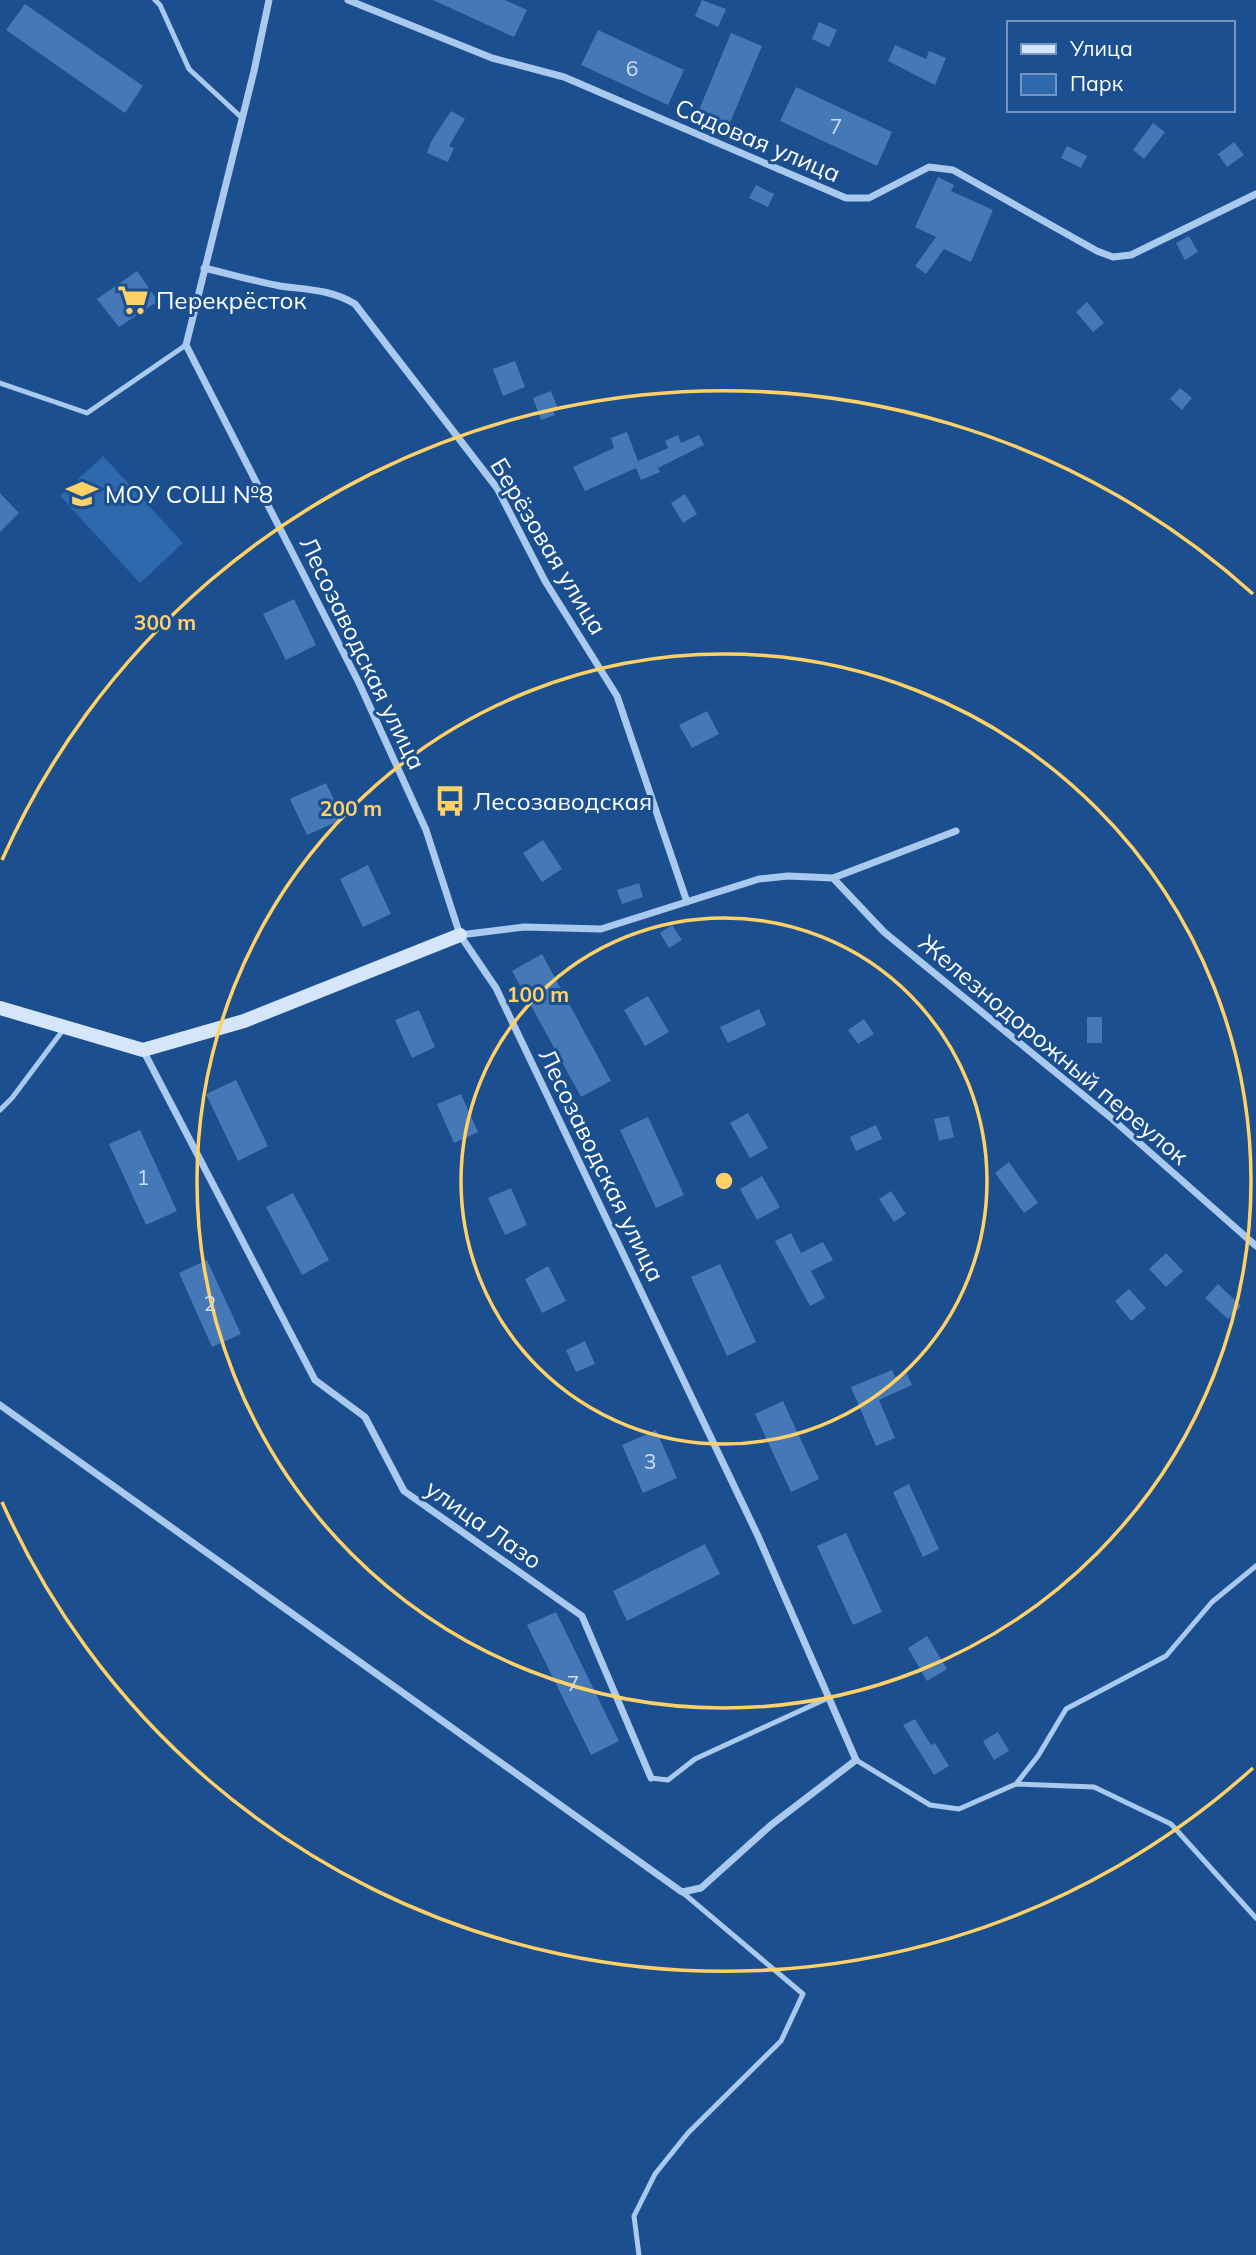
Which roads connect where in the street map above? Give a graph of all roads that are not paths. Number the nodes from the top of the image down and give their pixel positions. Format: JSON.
{"nodes":[{"id":1,"x":155,"y":0,"type":"edge"},
{"id":2,"x":269,"y":0,"type":"edge"},
{"id":3,"x":348,"y":0,"type":"edge"},
{"id":4,"x":241,"y":117,"type":"junction"},
{"id":5,"x":1256,"y":194,"type":"edge"},
{"id":6,"x":204,"y":268,"type":"junction"},
{"id":7,"x":186,"y":345,"type":"junction"},
{"id":8,"x":0,"y":383,"type":"edge"},
{"id":9,"x":956,"y":831,"type":"dead end"},
{"id":10,"x":833,"y":878,"type":"junction"},
{"id":11,"x":687,"y":902,"type":"junction"},
{"id":12,"x":460,"y":935,"type":"junction"},
{"id":13,"x":0,"y":1008,"type":"edge"},
{"id":14,"x":65,"y":1027,"type":"junction"},
{"id":15,"x":143,"y":1050,"type":"junction"},
{"id":16,"x":0,"y":1110,"type":"edge"},
{"id":17,"x":1256,"y":1245,"type":"edge"},
{"id":18,"x":0,"y":1405,"type":"edge"},
{"id":19,"x":1256,"y":1566,"type":"edge"},
{"id":20,"x":828,"y":1698,"type":"junction"},
{"id":21,"x":856,"y":1760,"type":"junction"},
{"id":22,"x":651,"y":1778,"type":"joint"},
{"id":23,"x":1016,"y":1784,"type":"junction"},
{"id":24,"x":682,"y":1892,"type":"junction"},
{"id":25,"x":1256,"y":1918,"type":"edge"},
{"id":26,"x":639,"y":2255,"type":"edge"}],
"edges":[{"from":1,"to":4,"type":"lane"},
{"from":2,"to":4,"type":"street"},
{"from":3,"to":5,"type":"street","name":"Садовая улица"},
{"from":4,"to":6,"type":"street"},
{"from":6,"to":7,"type":"street"},
{"from":6,"to":11,"type":"street","name":"Берёзовая улица"},
{"from":7,"to":8,"type":"lane"},
{"from":7,"to":12,"type":"street","name":"Лесозаводская улица"},
{"from":9,"to":10,"type":"street"},
{"from":10,"to":11,"type":"street"},
{"from":10,"to":17,"type":"street","name":"Железнодорожный переулок"},
{"from":11,"to":12,"type":"street"},
{"from":12,"to":15,"type":"street"},
{"from":12,"to":20,"type":"street","name":"Лесозаводская улица"},
{"from":13,"to":14,"type":"street"},
{"from":14,"to":15,"type":"street"},
{"from":14,"to":16,"type":"lane"},
{"from":15,"to":22,"type":"street","name":"улица Лазо"},
{"from":18,"to":24,"type":"street"},
{"from":19,"to":23,"type":"lane"},
{"from":20,"to":21,"type":"street","name":"Лесозаводская улица"},
{"from":20,"to":22,"type":"lane"},
{"from":21,"to":23,"type":"lane"},
{"from":21,"to":24,"type":"street"},
{"from":23,"to":25,"type":"lane"},
{"from":24,"to":26,"type":"lane"}]}
